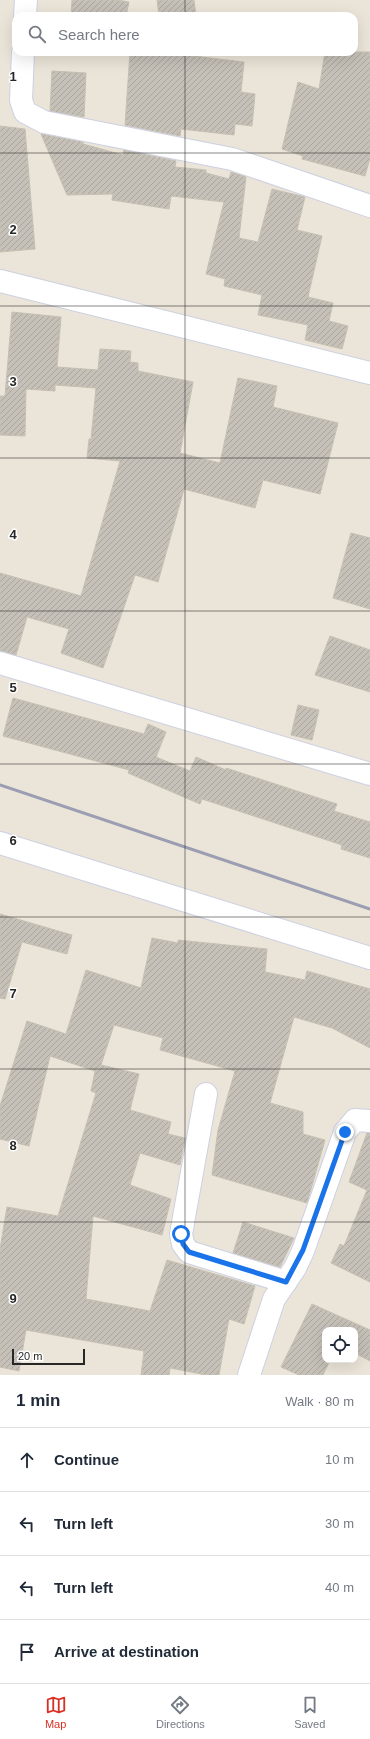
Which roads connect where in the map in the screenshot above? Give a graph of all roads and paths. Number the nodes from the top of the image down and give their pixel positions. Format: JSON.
{"nodes":[{"id":1,"x":26,"y":0,"type":"edge"},
{"id":2,"x":25,"y":12,"type":"edge"},
{"id":3,"x":23,"y":56,"type":"edge"},
{"id":4,"x":370,"y":206,"type":"edge"},
{"id":5,"x":0,"y":281,"type":"edge"},
{"id":6,"x":370,"y":373,"type":"edge"},
{"id":7,"x":0,"y":664,"type":"edge"},
{"id":8,"x":370,"y":774,"type":"edge"},
{"id":9,"x":0,"y":843,"type":"edge"},
{"id":10,"x":370,"y":958,"type":"edge"},
{"id":11,"x":206,"y":1094,"type":"dead end"},
{"id":12,"x":370,"y":1121,"type":"edge"},
{"id":13,"x":286,"y":1282,"type":"junction"},
{"id":14,"x":249,"y":1375,"type":"edge"}],
"edges":[{"from":1,"to":2,"type":"street"},
{"from":3,"to":4,"type":"street"},
{"from":5,"to":6,"type":"street"},
{"from":7,"to":8,"type":"street"},
{"from":9,"to":10,"type":"street"},
{"from":11,"to":13,"type":"street"},
{"from":12,"to":13,"type":"street"},
{"from":13,"to":14,"type":"street"}]}
